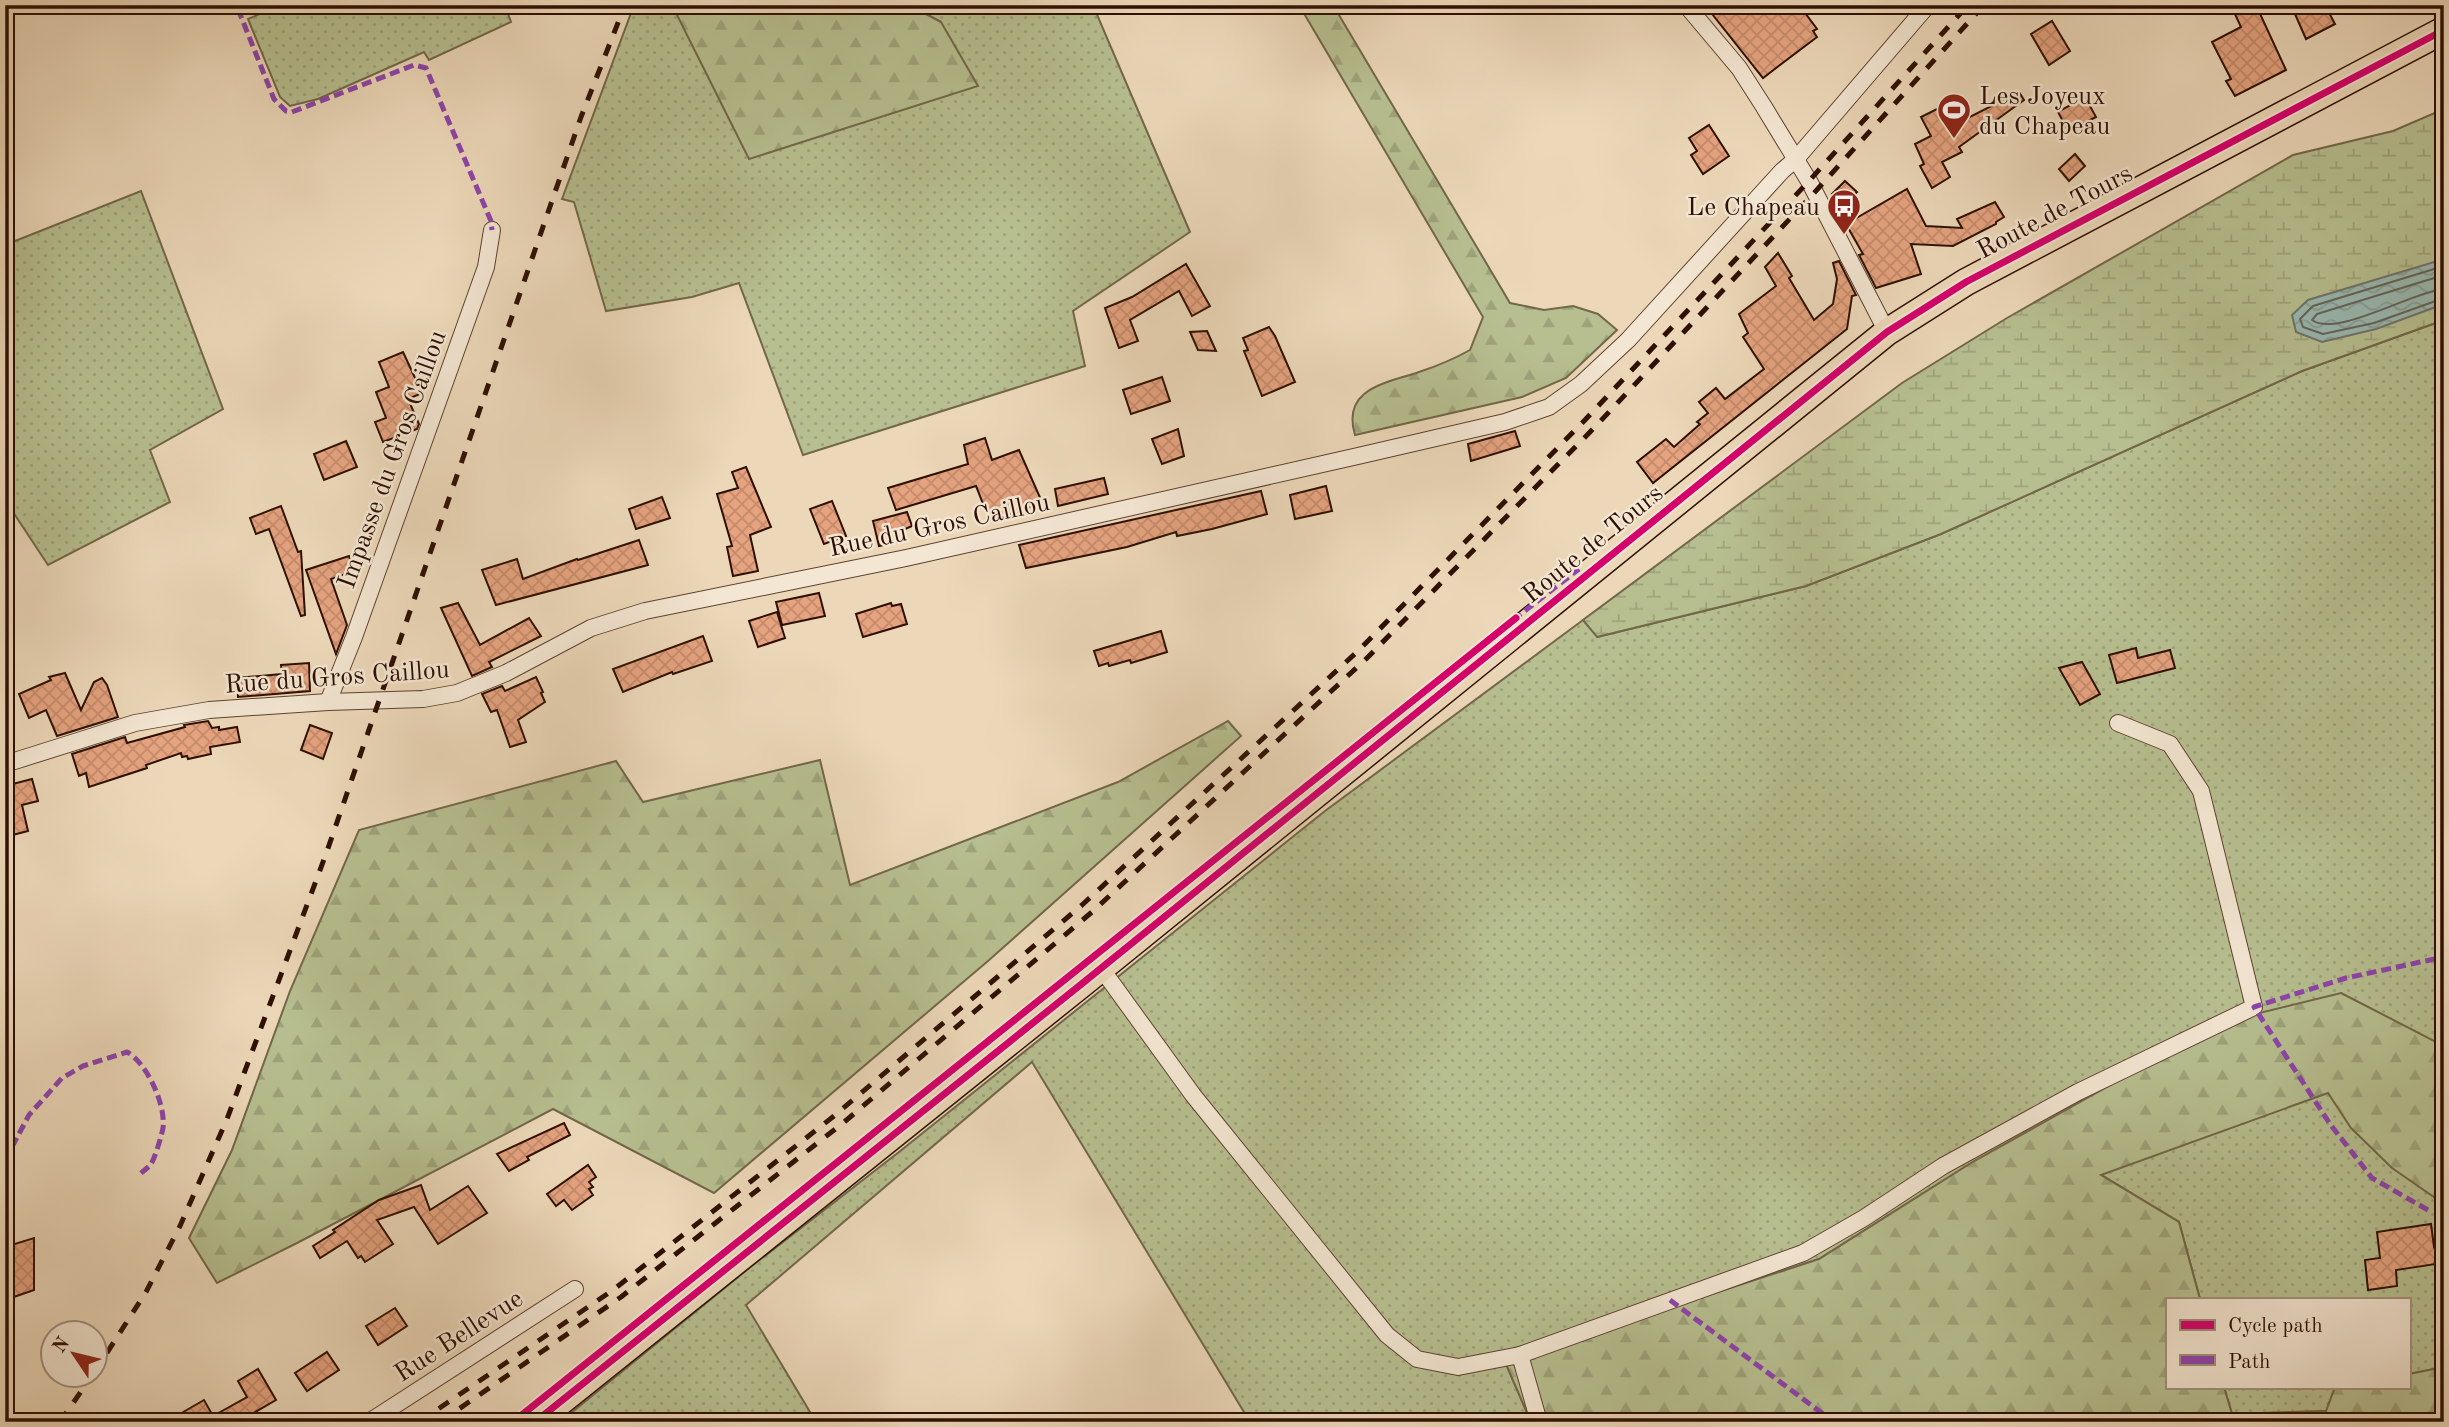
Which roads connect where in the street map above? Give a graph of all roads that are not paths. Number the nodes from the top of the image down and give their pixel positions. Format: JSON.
{"nodes":[{"id":1,"x":1686,"y":5,"type":"edge"},
{"id":2,"x":1928,"y":5,"type":"edge"},
{"id":3,"x":2444,"y":30,"type":"edge"},
{"id":4,"x":1796,"y":159,"type":"junction"},
{"id":5,"x":492,"y":230,"type":"dead end"},
{"id":6,"x":1887,"y":332,"type":"junction"},
{"id":7,"x":328,"y":702,"type":"junction"},
{"id":8,"x":2118,"y":723,"type":"dead end"},
{"id":9,"x":5,"y":764,"type":"edge"},
{"id":10,"x":1101,"y":968,"type":"junction"},
{"id":11,"x":575,"y":1289,"type":"dead end"},
{"id":12,"x":1520,"y":1355,"type":"junction"},
{"id":13,"x":369,"y":1422,"type":"edge"},
{"id":14,"x":535,"y":1422,"type":"edge"},
{"id":15,"x":1539,"y":1422,"type":"edge"}],
"edges":[{"from":1,"to":4,"type":"street"},
{"from":2,"to":4,"type":"street","name":"Rue du Gros Caillou"},
{"from":3,"to":6,"type":"main road","name":"Route de Tours"},
{"from":4,"to":6,"type":"street"},
{"from":4,"to":7,"type":"street","name":"Rue du Gros Caillou"},
{"from":5,"to":7,"type":"street","name":"Impasse du Gros Caillou"},
{"from":6,"to":10,"type":"main road","name":"Route de Tours"},
{"from":7,"to":9,"type":"street","name":"Rue du Gros Caillou"},
{"from":8,"to":12,"type":"street"},
{"from":10,"to":12,"type":"street"},
{"from":10,"to":14,"type":"main road","name":"Route de Tours"},
{"from":11,"to":13,"type":"street","name":"Rue Bellevue"},
{"from":12,"to":15,"type":"street"}]}
